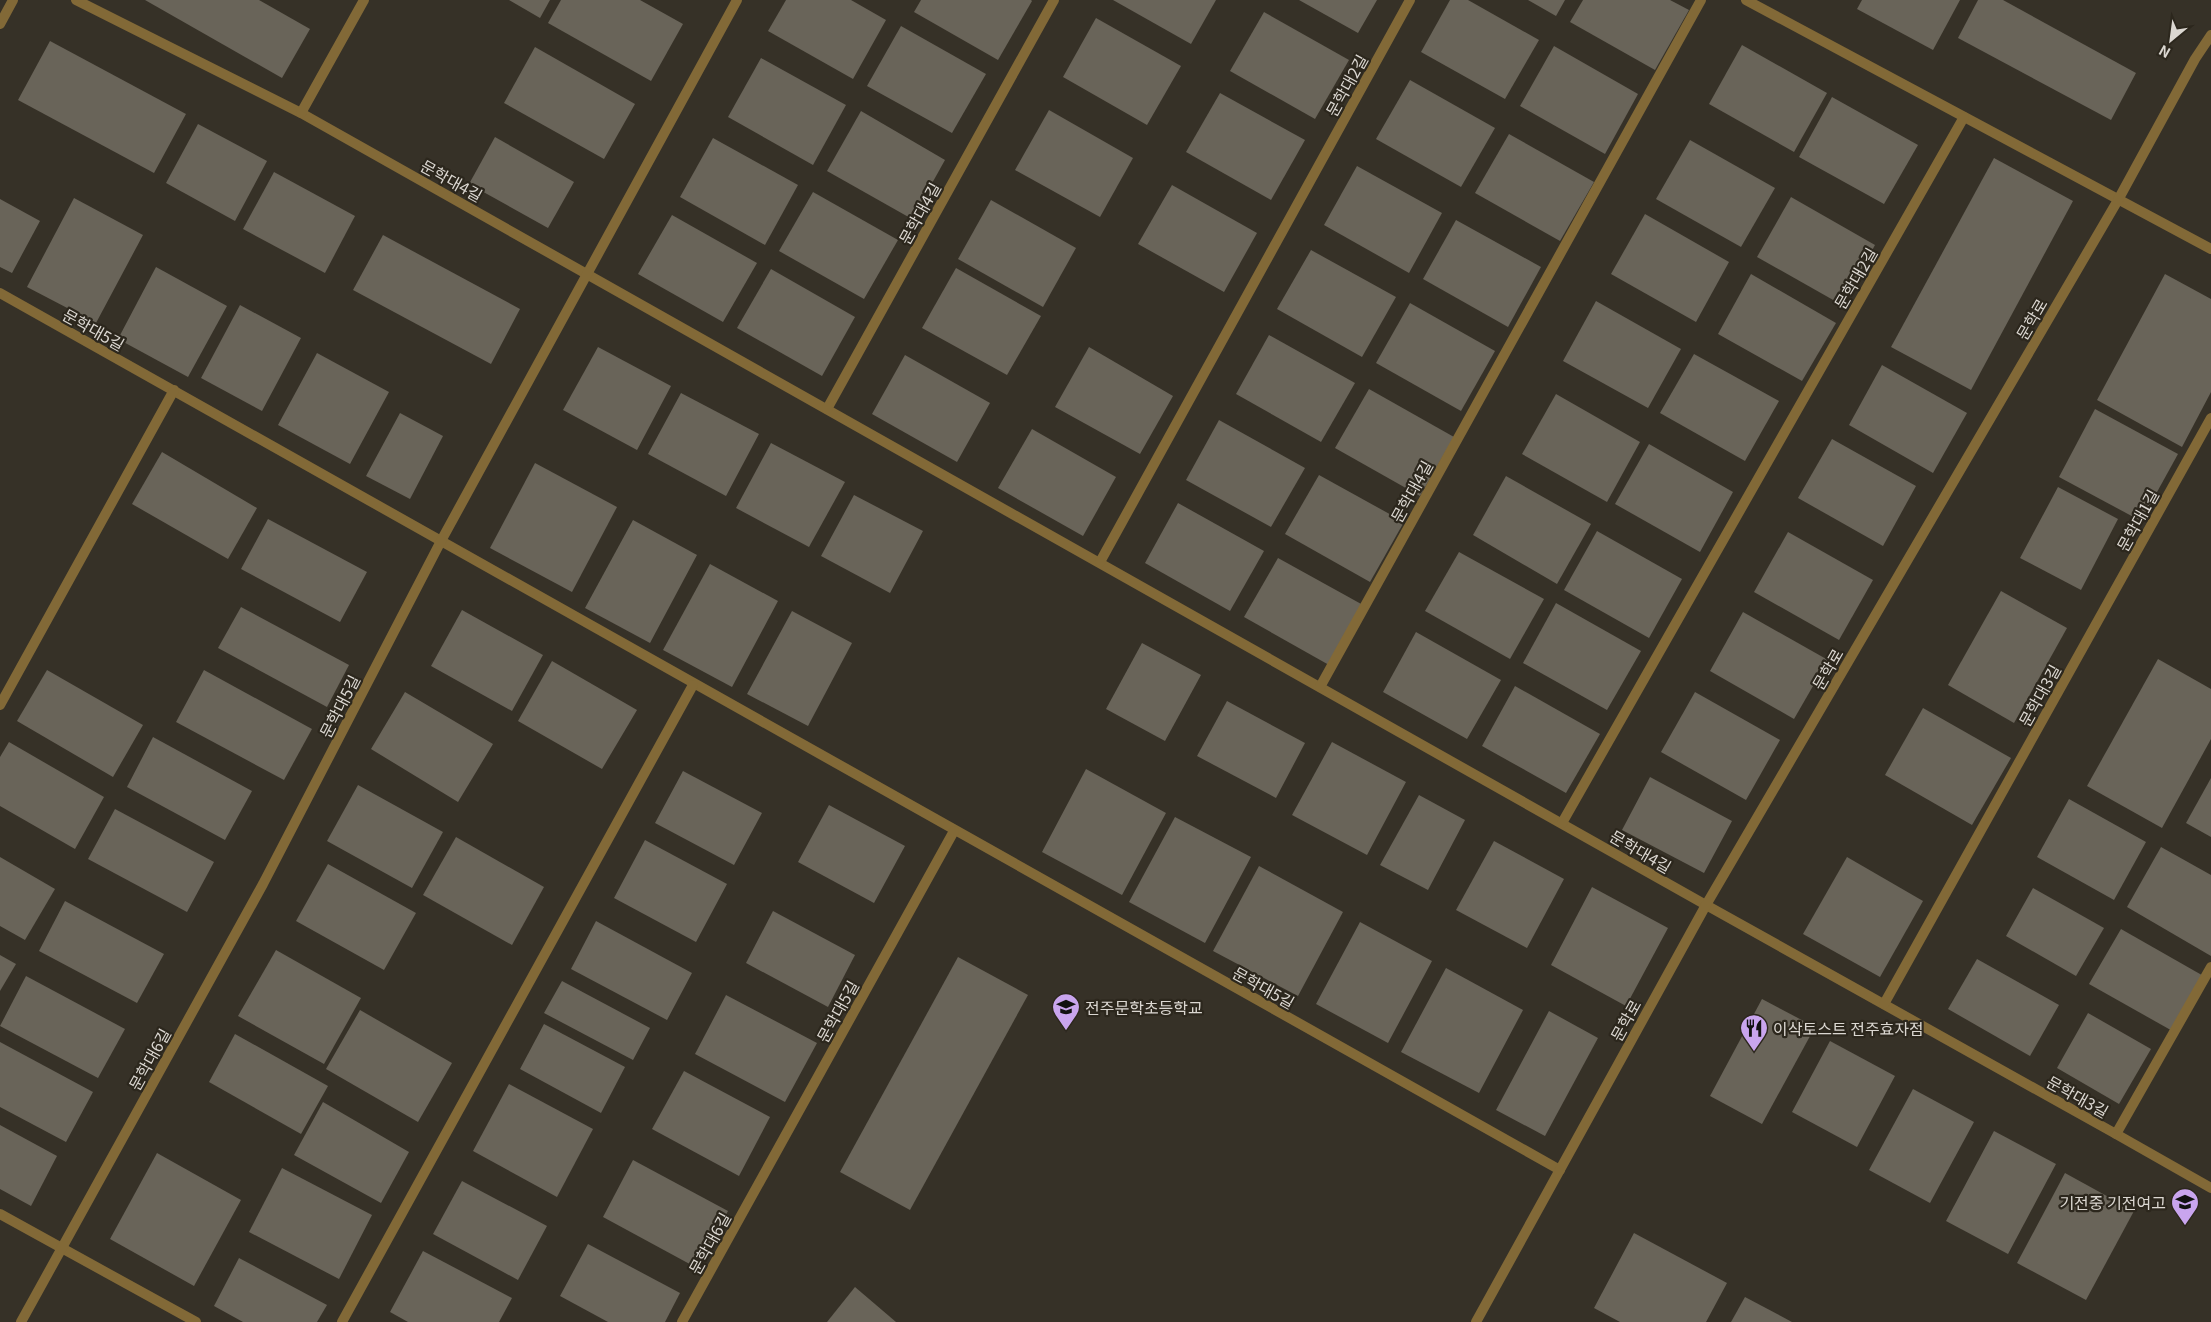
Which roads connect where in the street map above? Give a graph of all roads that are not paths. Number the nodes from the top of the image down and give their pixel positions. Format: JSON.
{"nodes":[{"id":1,"x":13,"y":0,"type":"edge"},
{"id":2,"x":76,"y":0,"type":"edge"},
{"id":3,"x":364,"y":0,"type":"edge"},
{"id":4,"x":737,"y":0,"type":"edge"},
{"id":5,"x":1054,"y":0,"type":"edge"},
{"id":6,"x":1410,"y":0,"type":"edge"},
{"id":7,"x":1701,"y":0,"type":"edge"},
{"id":8,"x":1746,"y":0,"type":"edge"},
{"id":9,"x":0,"y":24,"type":"edge"},
{"id":10,"x":2211,"y":35,"type":"edge"},
{"id":11,"x":301,"y":113,"type":"junction"},
{"id":12,"x":1964,"y":117,"type":"junction"},
{"id":13,"x":2118,"y":200,"type":"junction"},
{"id":14,"x":2211,"y":249,"type":"edge"},
{"id":15,"x":588,"y":274,"type":"junction"},
{"id":16,"x":0,"y":293,"type":"edge"},
{"id":17,"x":174,"y":390,"type":"junction"},
{"id":18,"x":827,"y":409,"type":"junction"},
{"id":19,"x":2211,"y":418,"type":"edge"},
{"id":20,"x":441,"y":541,"type":"junction"},
{"id":21,"x":1100,"y":562,"type":"junction"},
{"id":22,"x":2089,"y":636,"type":"joint"},
{"id":23,"x":693,"y":684,"type":"junction"},
{"id":24,"x":1320,"y":687,"type":"junction"},
{"id":25,"x":0,"y":705,"type":"edge"},
{"id":26,"x":1562,"y":823,"type":"junction"},
{"id":27,"x":954,"y":831,"type":"junction"},
{"id":28,"x":263,"y":884,"type":"joint"},
{"id":29,"x":1706,"y":905,"type":"junction"},
{"id":30,"x":2211,"y":967,"type":"edge"},
{"id":31,"x":1884,"y":1004,"type":"junction"},
{"id":32,"x":2116,"y":1134,"type":"junction"},
{"id":33,"x":1560,"y":1170,"type":"junction"},
{"id":34,"x":761,"y":1179,"type":"joint"},
{"id":35,"x":2211,"y":1188,"type":"edge"},
{"id":36,"x":0,"y":1214,"type":"edge"},
{"id":37,"x":62,"y":1248,"type":"junction"},
{"id":38,"x":21,"y":1322,"type":"edge"},
{"id":39,"x":196,"y":1322,"type":"edge"},
{"id":40,"x":342,"y":1322,"type":"edge"},
{"id":41,"x":682,"y":1322,"type":"edge"},
{"id":42,"x":1476,"y":1322,"type":"edge"}],
"edges":[{"from":1,"to":9,"type":"street"},
{"from":2,"to":11,"type":"street","name":"문학대4길"},
{"from":3,"to":11,"type":"street"},
{"from":4,"to":15,"type":"street"},
{"from":5,"to":18,"type":"street","name":"문학대4길"},
{"from":6,"to":21,"type":"street","name":"문학대2길"},
{"from":7,"to":24,"type":"street","name":"문학대4길"},
{"from":8,"to":12,"type":"street"},
{"from":10,"to":13,"type":"street","name":"문학로"},
{"from":11,"to":15,"type":"street","name":"문학대4길"},
{"from":12,"to":13,"type":"street"},
{"from":12,"to":26,"type":"street","name":"문학대2길"},
{"from":13,"to":14,"type":"street"},
{"from":13,"to":29,"type":"street","name":"문학로"},
{"from":15,"to":18,"type":"street","name":"문학대4길"},
{"from":15,"to":20,"type":"street"},
{"from":16,"to":17,"type":"street","name":"문학대5길"},
{"from":17,"to":20,"type":"street","name":"문학대5길"},
{"from":17,"to":25,"type":"street"},
{"from":18,"to":21,"type":"street","name":"문학대4길"},
{"from":19,"to":22,"type":"street","name":"문학대1길"},
{"from":20,"to":23,"type":"street","name":"문학대5길"},
{"from":20,"to":28,"type":"street","name":"문학대5길"},
{"from":21,"to":24,"type":"street","name":"문학대4길"},
{"from":22,"to":31,"type":"street","name":"문학대3길"},
{"from":23,"to":27,"type":"street","name":"문학대5길"},
{"from":23,"to":40,"type":"street"},
{"from":24,"to":26,"type":"street","name":"문학대4길"},
{"from":26,"to":29,"type":"street","name":"문학대4길"},
{"from":27,"to":33,"type":"street","name":"문학대5길"},
{"from":27,"to":34,"type":"street","name":"문학대5길"},
{"from":28,"to":37,"type":"street","name":"문학대6길"},
{"from":29,"to":31,"type":"street","name":"문학대3길"},
{"from":29,"to":33,"type":"street","name":"문학로"},
{"from":30,"to":32,"type":"street","name":"문학대3길"},
{"from":31,"to":32,"type":"street","name":"문학대3길"},
{"from":32,"to":35,"type":"street"},
{"from":33,"to":42,"type":"street","name":"문학로"},
{"from":34,"to":41,"type":"street","name":"문학대6길"},
{"from":36,"to":37,"type":"street"},
{"from":37,"to":38,"type":"street","name":"문학대6길"},
{"from":37,"to":39,"type":"street"}]}
